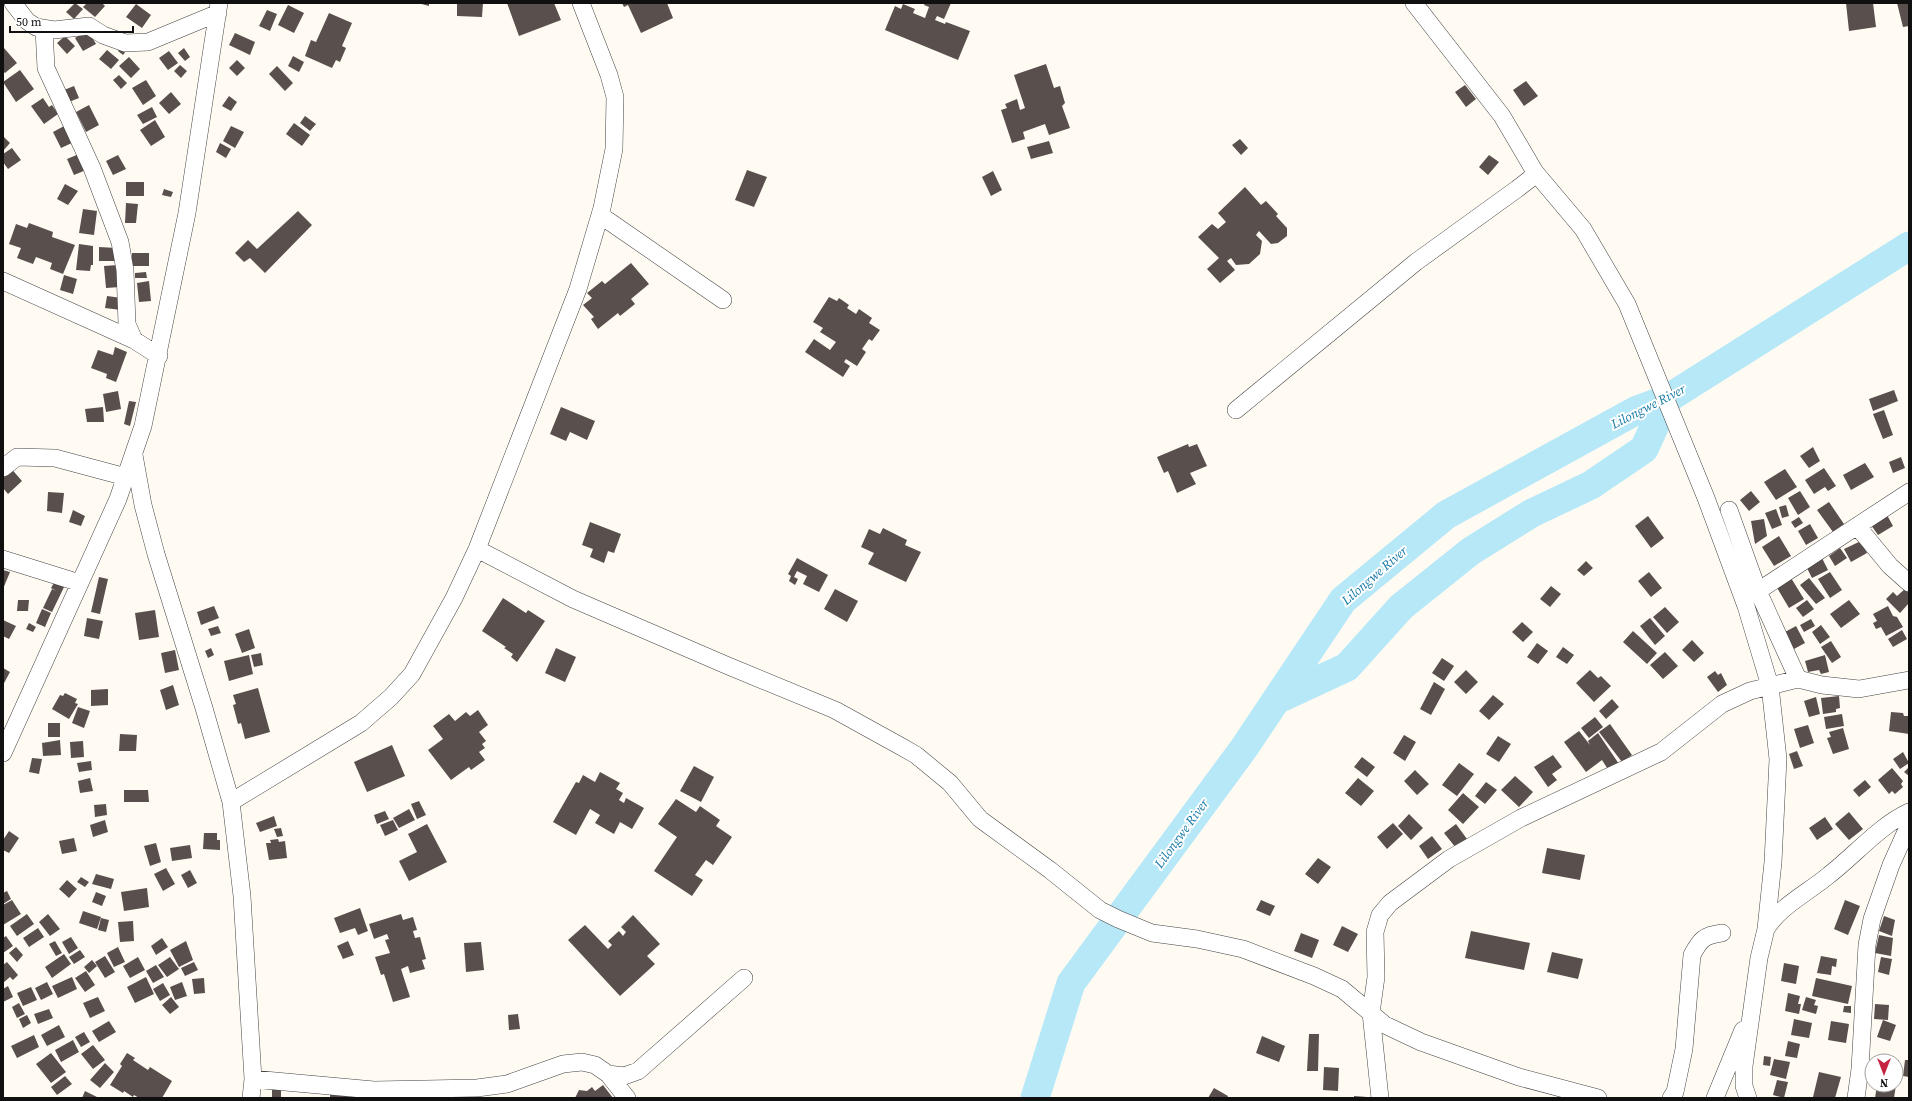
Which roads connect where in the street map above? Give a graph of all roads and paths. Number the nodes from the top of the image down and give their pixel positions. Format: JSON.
{"nodes":[{"id":1,"x":13,"y":3,"type":"edge"},
{"id":2,"x":581,"y":3,"type":"edge"},
{"id":3,"x":1414,"y":3,"type":"edge"},
{"id":4,"x":218,"y":8,"type":"edge"},
{"id":5,"x":44,"y":29,"type":"junction"},
{"id":6,"x":1535,"y":172,"type":"junction"},
{"id":7,"x":600,"y":215,"type":"junction"},
{"id":8,"x":3,"y":281,"type":"edge"},
{"id":9,"x":722,"y":300,"type":"dead end"},
{"id":10,"x":134,"y":340,"type":"junction"},
{"id":11,"x":158,"y":356,"type":"junction"},
{"id":12,"x":1236,"y":410,"type":"dead end"},
{"id":13,"x":134,"y":455,"type":"junction"},
{"id":14,"x":3,"y":468,"type":"edge"},
{"id":15,"x":126,"y":477,"type":"junction"},
{"id":16,"x":1909,"y":492,"type":"edge"},
{"id":17,"x":1729,"y":510,"type":"dead end"},
{"id":18,"x":1857,"y":526,"type":"junction"},
{"id":19,"x":477,"y":549,"type":"junction"},
{"id":20,"x":3,"y":559,"type":"edge"},
{"id":21,"x":80,"y":583,"type":"junction"},
{"id":22,"x":1909,"y":583,"type":"edge"},
{"id":23,"x":1758,"y":591,"type":"junction"},
{"id":24,"x":1798,"y":679,"type":"junction"},
{"id":25,"x":1909,"y":680,"type":"edge"},
{"id":26,"x":1770,"y":686,"type":"junction"},
{"id":27,"x":3,"y":752,"type":"edge"},
{"id":28,"x":231,"y":802,"type":"junction"},
{"id":29,"x":1909,"y":812,"type":"edge"},
{"id":30,"x":1909,"y":825,"type":"edge"},
{"id":31,"x":1766,"y":929,"type":"junction"},
{"id":32,"x":1722,"y":933,"type":"dead end"},
{"id":33,"x":744,"y":978,"type":"dead end"},
{"id":34,"x":1753,"y":1006,"type":"junction"},
{"id":35,"x":1371,"y":1013,"type":"junction"},
{"id":36,"x":608,"y":1074,"type":"junction"},
{"id":37,"x":253,"y":1079,"type":"junction"},
{"id":38,"x":1673,"y":1096,"type":"edge"},
{"id":39,"x":251,"y":1098,"type":"edge"},
{"id":40,"x":626,"y":1098,"type":"edge"},
{"id":41,"x":1380,"y":1098,"type":"edge"},
{"id":42,"x":1598,"y":1098,"type":"edge"},
{"id":43,"x":1715,"y":1098,"type":"edge"},
{"id":44,"x":1748,"y":1098,"type":"edge"},
{"id":45,"x":1856,"y":1098,"type":"edge"}],
"edges":[{"from":1,"to":5,"type":"street"},
{"from":2,"to":7,"type":"street"},
{"from":3,"to":6,"type":"street"},
{"from":4,"to":5,"type":"street"},
{"from":4,"to":11,"type":"street"},
{"from":5,"to":10,"type":"street"},
{"from":6,"to":12,"type":"street"},
{"from":6,"to":26,"type":"street"},
{"from":7,"to":9,"type":"street"},
{"from":7,"to":19,"type":"street"},
{"from":8,"to":10,"type":"street"},
{"from":10,"to":11,"type":"street"},
{"from":11,"to":13,"type":"street"},
{"from":13,"to":15,"type":"street"},
{"from":13,"to":28,"type":"street"},
{"from":14,"to":15,"type":"street"},
{"from":15,"to":21,"type":"street"},
{"from":16,"to":18,"type":"street"},
{"from":17,"to":23,"type":"street"},
{"from":18,"to":22,"type":"street"},
{"from":18,"to":23,"type":"street"},
{"from":19,"to":28,"type":"street"},
{"from":19,"to":35,"type":"street"},
{"from":20,"to":21,"type":"street"},
{"from":21,"to":27,"type":"street"},
{"from":23,"to":24,"type":"street"},
{"from":24,"to":25,"type":"street"},
{"from":24,"to":26,"type":"street"},
{"from":26,"to":31,"type":"street"},
{"from":26,"to":35,"type":"street"},
{"from":28,"to":37,"type":"street"},
{"from":29,"to":31,"type":"street"},
{"from":30,"to":45,"type":"street"},
{"from":31,"to":34,"type":"street"},
{"from":32,"to":38,"type":"street"},
{"from":33,"to":36,"type":"street"},
{"from":34,"to":43,"type":"street"},
{"from":34,"to":44,"type":"street"},
{"from":35,"to":41,"type":"street"},
{"from":35,"to":42,"type":"street"},
{"from":36,"to":37,"type":"street"},
{"from":36,"to":40,"type":"street"},
{"from":37,"to":39,"type":"street"}]}
